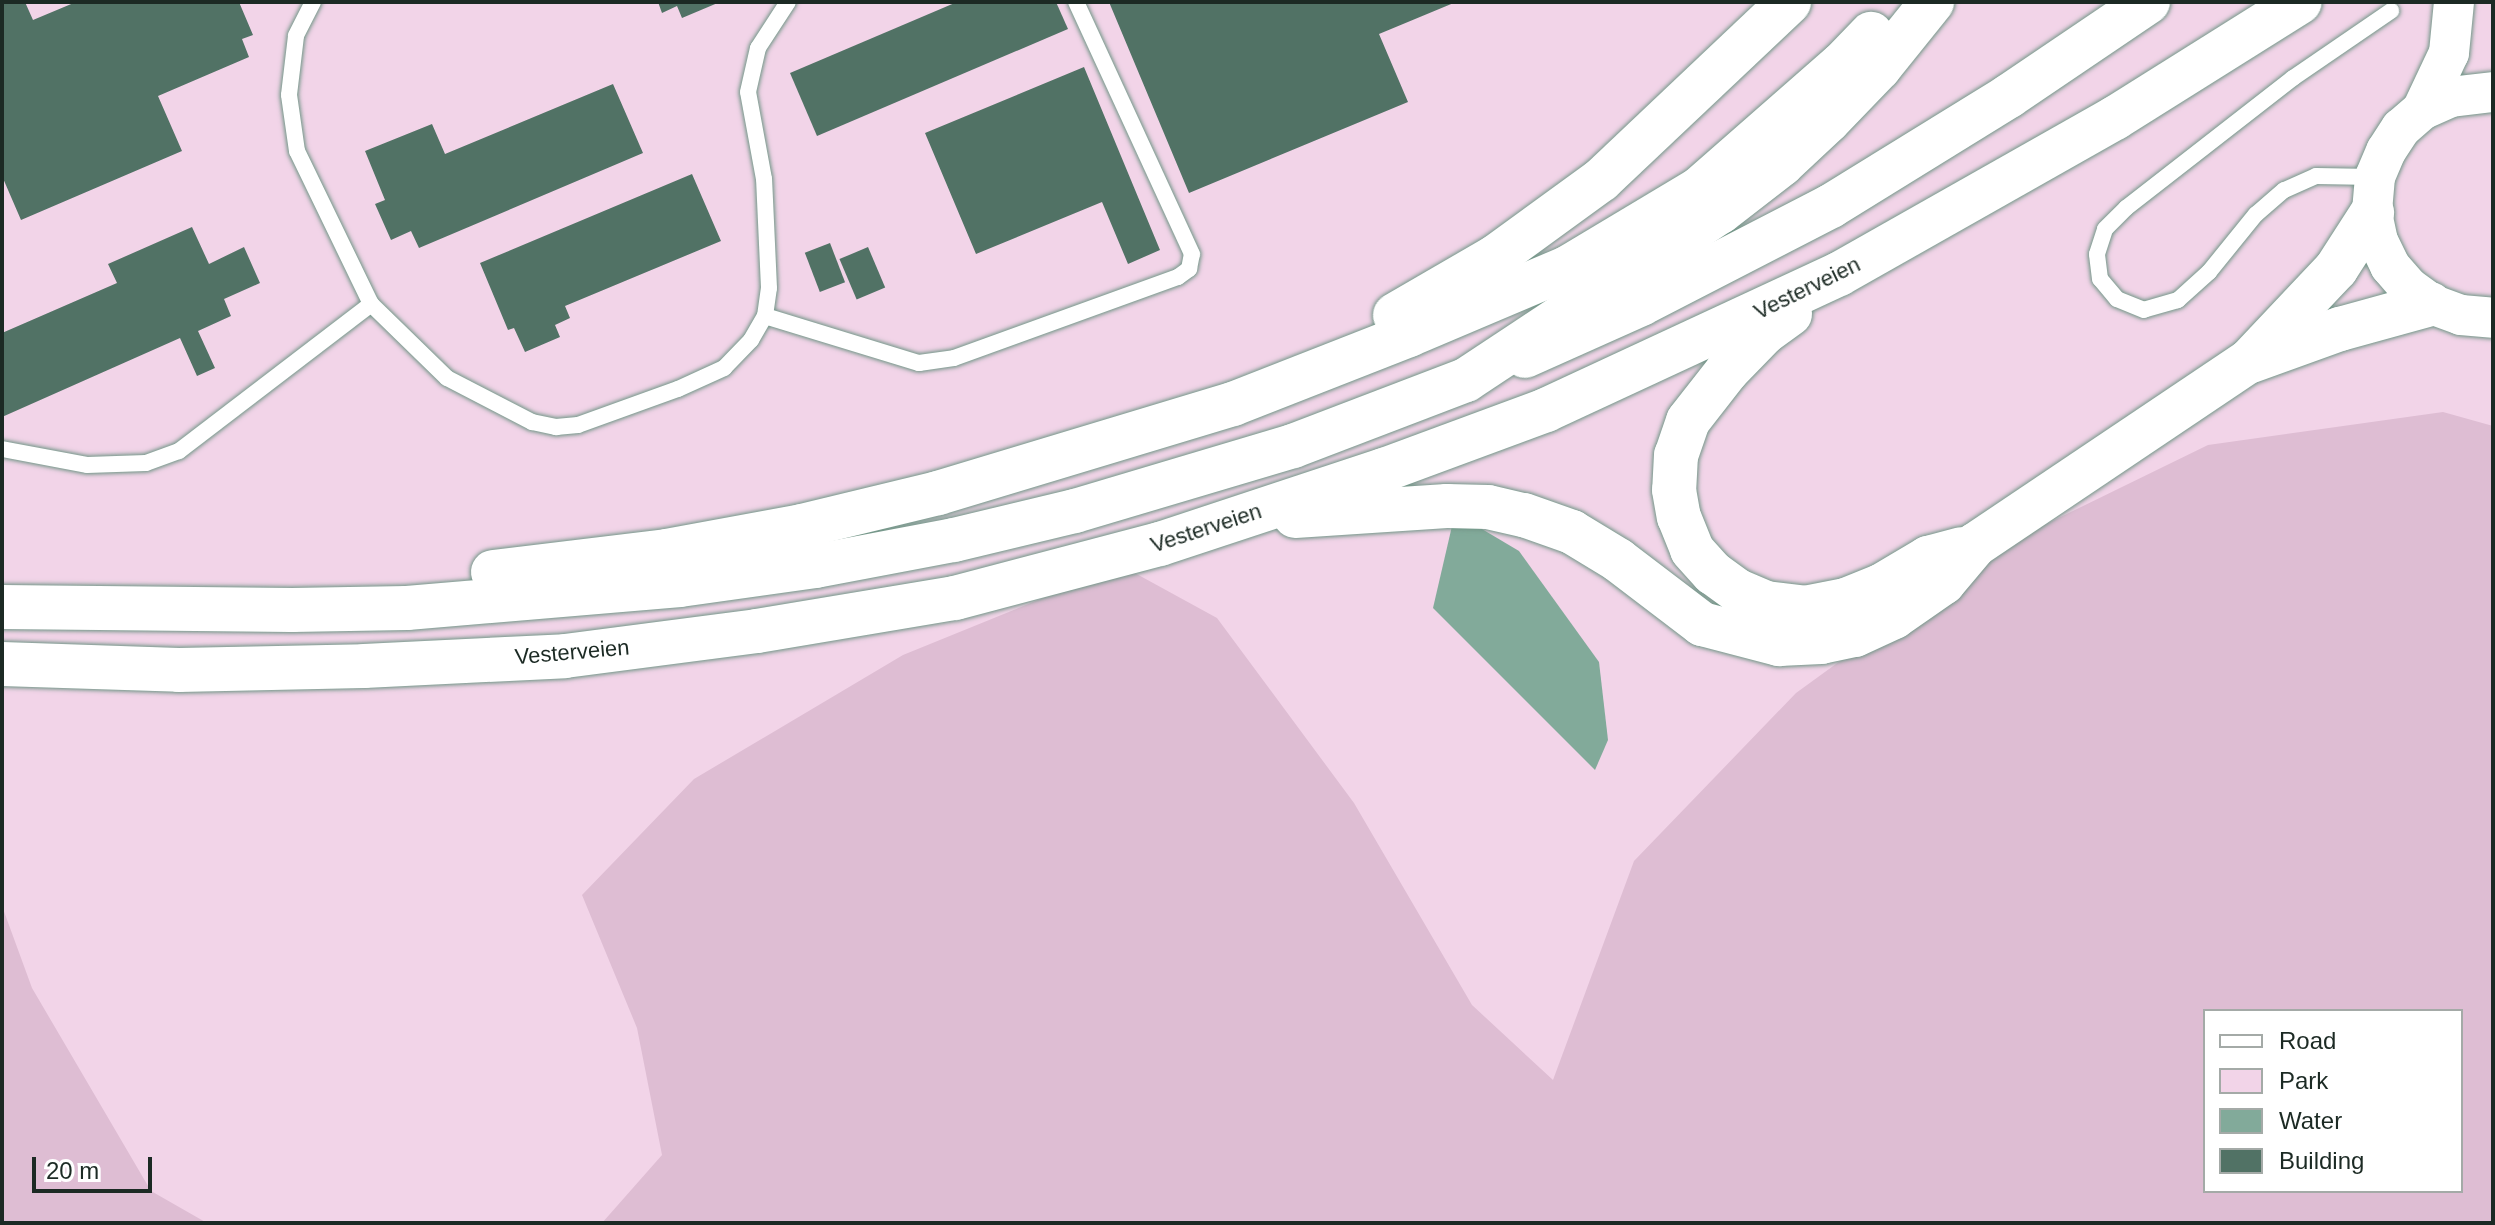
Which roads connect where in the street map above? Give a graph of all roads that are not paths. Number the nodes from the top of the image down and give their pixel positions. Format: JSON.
{"nodes":[{"id":1,"x":313,"y":2,"type":"edge"},
{"id":2,"x":788,"y":2,"type":"edge"},
{"id":3,"x":1076,"y":2,"type":"edge"},
{"id":4,"x":1789,"y":2,"type":"edge"},
{"id":5,"x":1902,"y":2,"type":"edge"},
{"id":6,"x":1932,"y":2,"type":"edge"},
{"id":7,"x":2148,"y":2,"type":"edge"},
{"id":8,"x":2300,"y":2,"type":"edge"},
{"id":9,"x":2454,"y":2,"type":"edge"},
{"id":10,"x":2391,"y":11,"type":"dead end"},
{"id":11,"x":2493,"y":92,"type":"edge"},
{"id":12,"x":2422,"y":110,"type":"junction"},
{"id":13,"x":2374,"y":195,"type":"junction"},
{"id":14,"x":1854,"y":266,"type":"junction"},
{"id":15,"x":371,"y":304,"type":"junction"},
{"id":16,"x":2431,"y":304,"type":"junction"},
{"id":17,"x":765,"y":316,"type":"junction"},
{"id":18,"x":2493,"y":318,"type":"edge"},
{"id":19,"x":2249,"y":361,"type":"junction"},
{"id":20,"x":1466,"y":380,"type":"junction"},
{"id":21,"x":1233,"y":404,"type":"junction"},
{"id":22,"x":2,"y":449,"type":"edge"},
{"id":23,"x":1225,"y":521,"type":"junction"},
{"id":24,"x":1975,"y":545,"type":"junction"},
{"id":25,"x":2,"y":607,"type":"edge"},
{"id":26,"x":94,"y":609,"type":"junction"},
{"id":27,"x":2,"y":664,"type":"edge"}],
"edges":[{"from":1,"to":15,"type":"lane"},
{"from":2,"to":17,"type":"lane"},
{"from":3,"to":17,"type":"lane"},
{"from":4,"to":21,"type":"main road"},
{"from":5,"to":21,"type":"main road"},
{"from":6,"to":20,"type":"main road"},
{"from":7,"to":20,"type":"main road"},
{"from":8,"to":14,"type":"main road","name":"Vesterveien"},
{"from":9,"to":12,"type":"street"},
{"from":10,"to":13,"type":"lane"},
{"from":11,"to":12,"type":"street"},
{"from":12,"to":13,"type":"street"},
{"from":13,"to":16,"type":"street"},
{"from":13,"to":19,"type":"main road"},
{"from":14,"to":23,"type":"main road","name":"Vesterveien"},
{"from":14,"to":24,"type":"main road"},
{"from":15,"to":17,"type":"lane"},
{"from":15,"to":22,"type":"lane"},
{"from":16,"to":18,"type":"street"},
{"from":16,"to":19,"type":"main road"},
{"from":19,"to":24,"type":"main road"},
{"from":20,"to":26,"type":"main road"},
{"from":21,"to":26,"type":"main road"},
{"from":23,"to":24,"type":"main road"},
{"from":23,"to":27,"type":"main road","name":"Vesterveien"},
{"from":25,"to":26,"type":"main road"}]}
